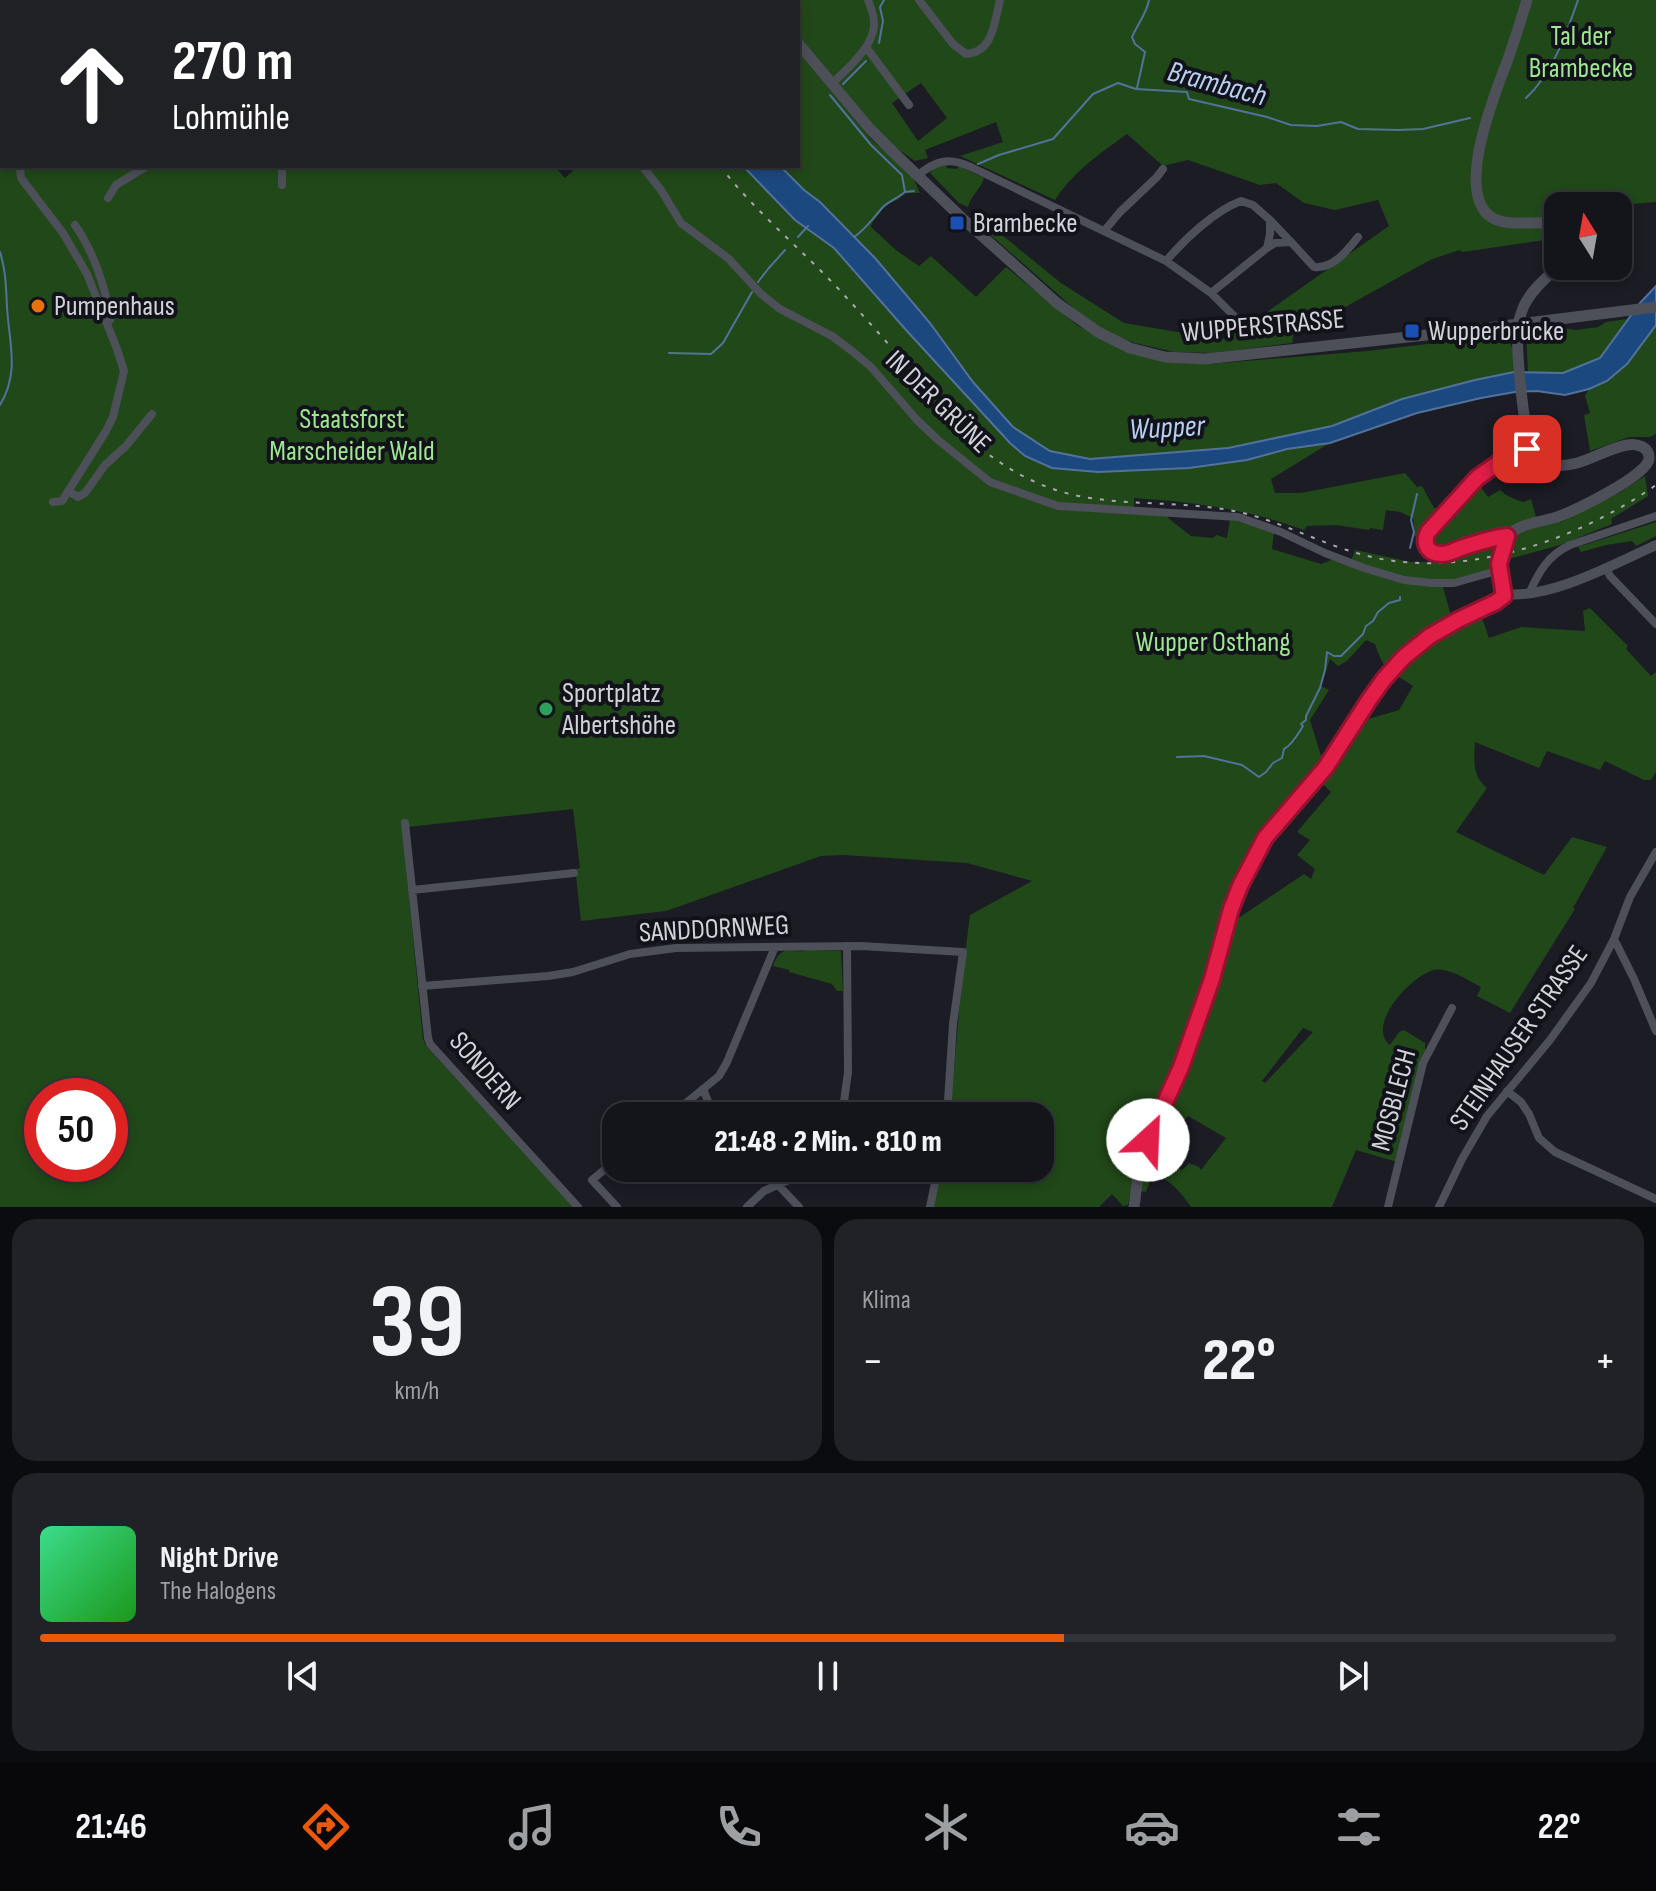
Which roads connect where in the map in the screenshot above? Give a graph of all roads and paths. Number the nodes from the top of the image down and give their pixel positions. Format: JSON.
{"nodes":[{"id":1,"x":868,"y":0,"type":"edge"},
{"id":2,"x":919,"y":0,"type":"edge"},
{"id":3,"x":1000,"y":0,"type":"edge"},
{"id":4,"x":1527,"y":0,"type":"edge"},
{"id":5,"x":800,"y":45,"type":"edge"},
{"id":6,"x":866,"y":47,"type":"junction"},
{"id":7,"x":832,"y":84,"type":"junction"},
{"id":8,"x":909,"y":105,"type":"dead end"},
{"id":9,"x":20,"y":168,"type":"edge"},
{"id":10,"x":144,"y":168,"type":"edge"},
{"id":11,"x":282,"y":168,"type":"edge"},
{"id":12,"x":644,"y":168,"type":"edge"},
{"id":13,"x":1163,"y":169,"type":"dead end"},
{"id":14,"x":917,"y":176,"type":"junction"},
{"id":15,"x":282,"y":185,"type":"dead end"},
{"id":16,"x":108,"y":198,"type":"dead end"},
{"id":17,"x":1270,"y":220,"type":"junction"},
{"id":18,"x":1544,"y":223,"type":"edge"},
{"id":19,"x":75,"y":225,"type":"dead end"},
{"id":20,"x":1105,"y":230,"type":"junction"},
{"id":21,"x":1358,"y":237,"type":"dead end"},
{"id":22,"x":1291,"y":242,"type":"junction"},
{"id":23,"x":1267,"y":248,"type":"junction"},
{"id":24,"x":1166,"y":261,"type":"junction"},
{"id":25,"x":1545,"y":280,"type":"edge"},
{"id":26,"x":1211,"y":293,"type":"junction"},
{"id":27,"x":1656,"y":307,"type":"edge"},
{"id":28,"x":1237,"y":319,"type":"dead end"},
{"id":29,"x":107,"y":323,"type":"junction"},
{"id":30,"x":1518,"y":324,"type":"junction"},
{"id":31,"x":152,"y":414,"type":"dead end"},
{"id":32,"x":1531,"y":448,"type":"junction"},
{"id":33,"x":68,"y":491,"type":"junction"},
{"id":34,"x":53,"y":502,"type":"dead end"},
{"id":35,"x":1656,"y":516,"type":"edge"},
{"id":36,"x":1506,"y":539,"type":"junction"},
{"id":37,"x":1656,"y":545,"type":"edge"},
{"id":38,"x":1500,"y":567,"type":"junction"},
{"id":39,"x":1606,"y":568,"type":"junction"},
{"id":40,"x":1505,"y":594,"type":"junction"},
{"id":41,"x":1529,"y":594,"type":"junction"},
{"id":42,"x":1656,"y":624,"type":"edge"},
{"id":43,"x":405,"y":823,"type":"dead end"},
{"id":44,"x":1656,"y":852,"type":"edge"},
{"id":45,"x":574,"y":873,"type":"dead end"},
{"id":46,"x":412,"y":890,"type":"junction"},
{"id":47,"x":1614,"y":939,"type":"junction"},
{"id":48,"x":847,"y":946,"type":"junction"},
{"id":49,"x":775,"y":947,"type":"junction"},
{"id":50,"x":422,"y":986,"type":"junction"},
{"id":51,"x":1452,"y":1008,"type":"dead end"},
{"id":52,"x":1656,"y":1031,"type":"edge"},
{"id":53,"x":703,"y":1089,"type":"junction"},
{"id":54,"x":1507,"y":1091,"type":"junction"},
{"id":55,"x":687,"y":1102,"type":"edge"},
{"id":56,"x":708,"y":1102,"type":"edge"},
{"id":57,"x":844,"y":1102,"type":"edge"},
{"id":58,"x":948,"y":1102,"type":"edge"},
{"id":59,"x":602,"y":1172,"type":"edge"},
{"id":60,"x":776,"y":1182,"type":"edge"},
{"id":61,"x":785,"y":1182,"type":"edge"},
{"id":62,"x":935,"y":1182,"type":"edge"},
{"id":63,"x":779,"y":1185,"type":"junction"},
{"id":64,"x":1656,"y":1199,"type":"edge"},
{"id":65,"x":578,"y":1207,"type":"edge"},
{"id":66,"x":617,"y":1207,"type":"edge"},
{"id":67,"x":747,"y":1207,"type":"edge"},
{"id":68,"x":799,"y":1207,"type":"edge"},
{"id":69,"x":930,"y":1207,"type":"edge"},
{"id":70,"x":1134,"y":1207,"type":"edge"},
{"id":71,"x":1388,"y":1207,"type":"edge"},
{"id":72,"x":1439,"y":1207,"type":"edge"}],
"edges":[{"from":1,"to":6,"type":"street"},
{"from":2,"to":3,"type":"street"},
{"from":4,"to":18,"type":"main road"},
{"from":5,"to":7,"type":"main road","name":"WUPPERSTRASSE"},
{"from":6,"to":7,"type":"street"},
{"from":6,"to":8,"type":"street"},
{"from":7,"to":14,"type":"main road","name":"WUPPERSTRASSE"},
{"from":9,"to":29,"type":"street"},
{"from":10,"to":16,"type":"street"},
{"from":11,"to":15,"type":"street"},
{"from":12,"to":38,"type":"street","name":"IN DER GRÜNE"},
{"from":13,"to":20,"type":"street"},
{"from":14,"to":20,"type":"street"},
{"from":14,"to":30,"type":"main road","name":"WUPPERSTRASSE"},
{"from":17,"to":22,"type":"street"},
{"from":17,"to":23,"type":"street"},
{"from":17,"to":24,"type":"street"},
{"from":19,"to":29,"type":"street"},
{"from":20,"to":24,"type":"street"},
{"from":21,"to":22,"type":"street"},
{"from":22,"to":23,"type":"street"},
{"from":23,"to":26,"type":"street"},
{"from":24,"to":26,"type":"street"},
{"from":25,"to":30,"type":"main road"},
{"from":26,"to":28,"type":"street"},
{"from":27,"to":30,"type":"main road","name":"WUPPERSTRASSE"},
{"from":29,"to":33,"type":"street"},
{"from":30,"to":32,"type":"main road"},
{"from":31,"to":33,"type":"street"},
{"from":32,"to":36,"type":"street"},
{"from":32,"to":36,"type":"main road"},
{"from":33,"to":34,"type":"street"},
{"from":35,"to":41,"type":"street"},
{"from":36,"to":38,"type":"main road"},
{"from":37,"to":39,"type":"street"},
{"from":38,"to":40,"type":"main road"},
{"from":39,"to":41,"type":"street"},
{"from":39,"to":42,"type":"street"},
{"from":40,"to":41,"type":"street"},
{"from":40,"to":70,"type":"main road"},
{"from":43,"to":46,"type":"street","name":"SONDERN"},
{"from":44,"to":47,"type":"street","name":"STEINHAUSER STRASSE"},
{"from":45,"to":46,"type":"street"},
{"from":46,"to":50,"type":"street","name":"SONDERN"},
{"from":47,"to":52,"type":"street"},
{"from":47,"to":54,"type":"street","name":"STEINHAUSER STRASSE"},
{"from":48,"to":49,"type":"street","name":"SANDDORNWEG"},
{"from":48,"to":57,"type":"street"},
{"from":48,"to":58,"type":"street","name":"SANDDORNWEG"},
{"from":49,"to":50,"type":"street","name":"SANDDORNWEG"},
{"from":49,"to":53,"type":"street"},
{"from":50,"to":65,"type":"street","name":"SONDERN"},
{"from":51,"to":71,"type":"street","name":"MOSBLECH"},
{"from":53,"to":55,"type":"street"},
{"from":53,"to":56,"type":"street"},
{"from":54,"to":64,"type":"street"},
{"from":54,"to":72,"type":"street","name":"STEINHAUSER STRASSE"},
{"from":59,"to":66,"type":"street"},
{"from":60,"to":63,"type":"street"},
{"from":61,"to":63,"type":"street"},
{"from":62,"to":69,"type":"street"},
{"from":63,"to":67,"type":"street"},
{"from":63,"to":68,"type":"street"}]}
